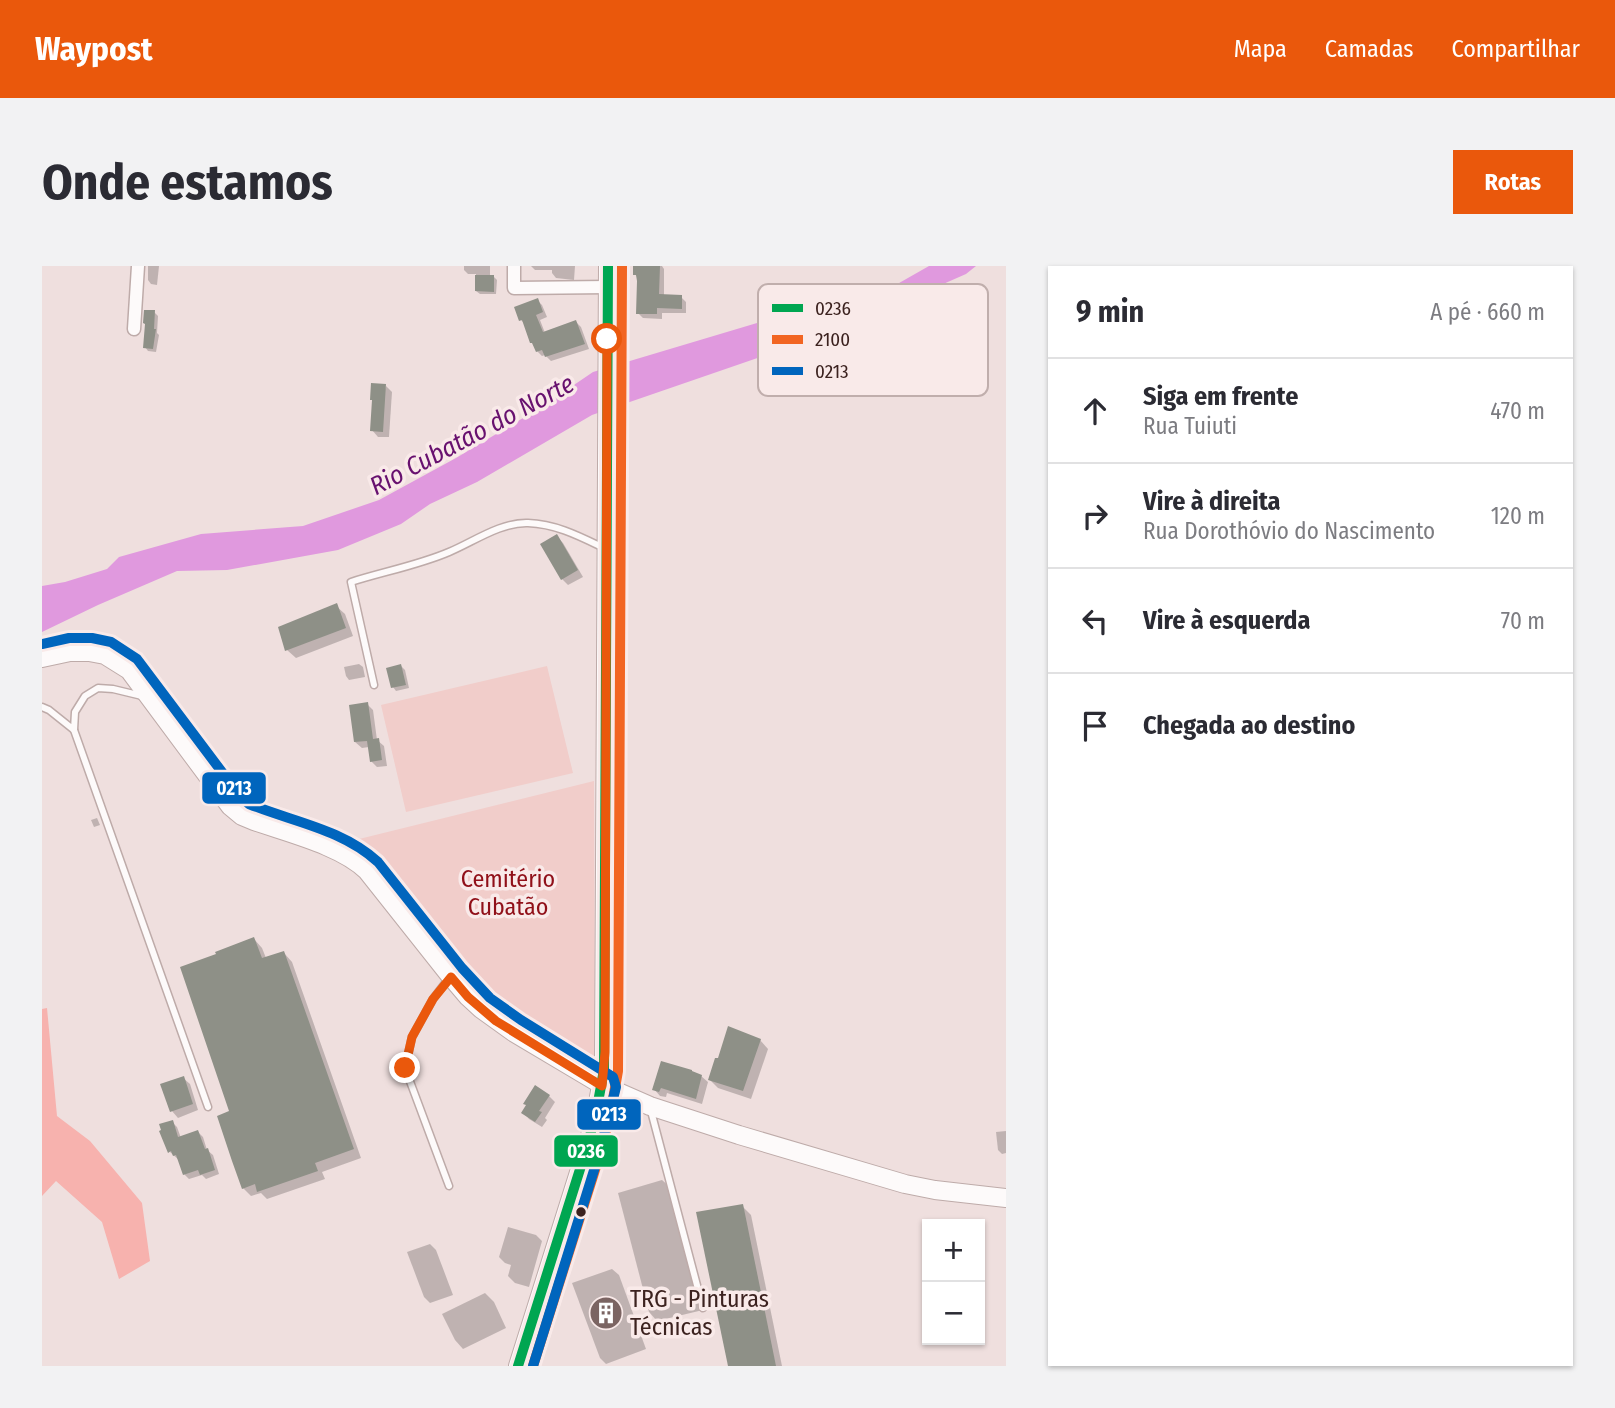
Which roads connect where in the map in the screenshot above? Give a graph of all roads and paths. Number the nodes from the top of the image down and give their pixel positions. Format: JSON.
{"nodes":[{"id":1,"x":138,"y":266,"type":"edge"},
{"id":2,"x":514,"y":266,"type":"edge"},
{"id":3,"x":608,"y":266,"type":"edge"},
{"id":4,"x":608,"y":287,"type":"junction"},
{"id":5,"x":134,"y":329,"type":"dead end"},
{"id":6,"x":606,"y":549,"type":"junction"},
{"id":7,"x":42,"y":658,"type":"edge"},
{"id":8,"x":374,"y":685,"type":"dead end"},
{"id":9,"x":150,"y":698,"type":"junction"},
{"id":10,"x":42,"y":707,"type":"edge"},
{"id":11,"x":74,"y":730,"type":"junction"},
{"id":12,"x":451,"y":977,"type":"junction"},
{"id":13,"x":602,"y":1086,"type":"junction"},
{"id":14,"x":649,"y":1106,"type":"junction"},
{"id":15,"x":208,"y":1107,"type":"dead end"},
{"id":16,"x":449,"y":1186,"type":"dead end"},
{"id":17,"x":1006,"y":1198,"type":"edge"},
{"id":18,"x":703,"y":1308,"type":"dead end"},
{"id":19,"x":518,"y":1366,"type":"edge"}],
"edges":[{"from":1,"to":5,"type":"street"},
{"from":2,"to":4,"type":"street"},
{"from":3,"to":4,"type":"street"},
{"from":4,"to":6,"type":"street"},
{"from":6,"to":8,"type":"lane"},
{"from":6,"to":13,"type":"street"},
{"from":7,"to":9,"type":"street"},
{"from":9,"to":11,"type":"lane"},
{"from":9,"to":12,"type":"street"},
{"from":10,"to":11,"type":"lane"},
{"from":11,"to":15,"type":"lane"},
{"from":12,"to":13,"type":"street"},
{"from":12,"to":16,"type":"lane"},
{"from":13,"to":14,"type":"street"},
{"from":13,"to":19,"type":"street"},
{"from":14,"to":17,"type":"street"},
{"from":14,"to":18,"type":"lane"}]}
